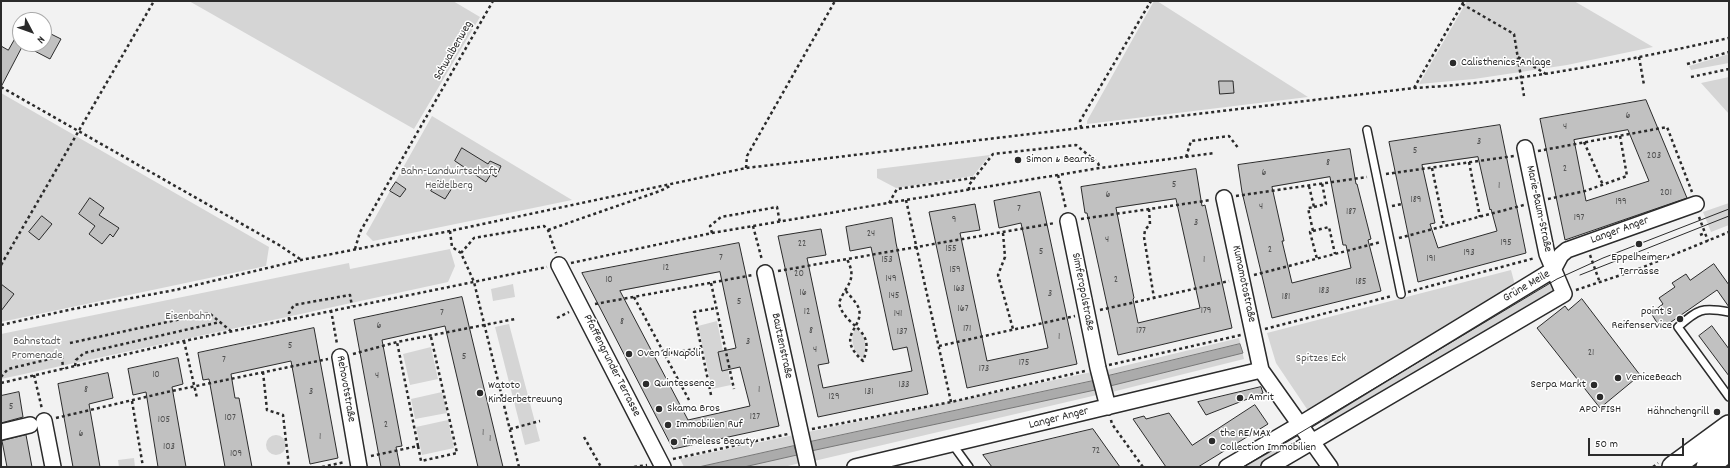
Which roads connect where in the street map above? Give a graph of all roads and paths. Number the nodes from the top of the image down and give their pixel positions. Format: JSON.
{"nodes":[{"id":1,"x":154,"y":1,"type":"edge"},
{"id":2,"x":494,"y":1,"type":"edge"},
{"id":3,"x":835,"y":1,"type":"edge"},
{"id":4,"x":1151,"y":1,"type":"edge"},
{"id":5,"x":1464,"y":1,"type":"edge"},
{"id":6,"x":1462,"y":4,"type":"junction"},
{"id":7,"x":1729,"y":38,"type":"edge"},
{"id":8,"x":1729,"y":52,"type":"edge"},
{"id":9,"x":1518,"y":57,"type":"junction"},
{"id":10,"x":1639,"y":57,"type":"junction"},
{"id":11,"x":1687,"y":64,"type":"dead end"},
{"id":12,"x":1729,"y":70,"type":"edge"},
{"id":13,"x":1546,"y":74,"type":"junction"},
{"id":14,"x":1691,"y":77,"type":"dead end"},
{"id":15,"x":1521,"y":78,"type":"junction"},
{"id":16,"x":1644,"y":85,"type":"dead end"},
{"id":17,"x":1,"y":88,"type":"edge"},
{"id":18,"x":1414,"y":88,"type":"junction"},
{"id":19,"x":1524,"y":96,"type":"dead end"},
{"id":20,"x":1667,"y":127,"type":"dead end"},
{"id":21,"x":1080,"y":128,"type":"junction"},
{"id":22,"x":1367,"y":130,"type":"dead end"},
{"id":23,"x":79,"y":132,"type":"junction"},
{"id":24,"x":1620,"y":136,"type":"dead end"},
{"id":25,"x":1584,"y":142,"type":"dead end"},
{"id":26,"x":1525,"y":148,"type":"dead end"},
{"id":27,"x":1239,"y":149,"type":"dead end"},
{"id":28,"x":1215,"y":153,"type":"dead end"},
{"id":29,"x":1186,"y":157,"type":"junction"},
{"id":30,"x":1469,"y":162,"type":"dead end"},
{"id":31,"x":746,"y":168,"type":"junction"},
{"id":32,"x":1100,"y":168,"type":"junction"},
{"id":33,"x":1432,"y":168,"type":"dead end"},
{"id":34,"x":1058,"y":175,"type":"junction"},
{"id":35,"x":974,"y":178,"type":"junction"},
{"id":36,"x":676,"y":183,"type":"junction"},
{"id":37,"x":1322,"y":184,"type":"dead end"},
{"id":38,"x":1602,"y":185,"type":"junction"},
{"id":39,"x":1309,"y":186,"type":"dead end"},
{"id":40,"x":969,"y":190,"type":"junction"},
{"id":41,"x":1224,"y":198,"type":"dead end"},
{"id":42,"x":906,"y":200,"type":"junction"},
{"id":43,"x":1536,"y":202,"type":"junction"},
{"id":44,"x":889,"y":203,"type":"junction"},
{"id":45,"x":1314,"y":206,"type":"junction"},
{"id":46,"x":1149,"y":209,"type":"dead end"},
{"id":47,"x":1698,"y":213,"type":"junction"},
{"id":48,"x":1480,"y":217,"type":"junction"},
{"id":49,"x":1068,"y":221,"type":"junction"},
{"id":50,"x":780,"y":223,"type":"junction"},
{"id":51,"x":753,"y":226,"type":"junction"},
{"id":52,"x":1444,"y":226,"type":"junction"},
{"id":53,"x":548,"y":230,"type":"junction"},
{"id":54,"x":450,"y":231,"type":"junction"},
{"id":55,"x":1313,"y":231,"type":"junction"},
{"id":56,"x":1003,"y":232,"type":"junction"},
{"id":57,"x":1729,"y":232,"type":"edge"},
{"id":58,"x":712,"y":233,"type":"junction"},
{"id":59,"x":1705,"y":233,"type":"junction"},
{"id":60,"x":1700,"y":235,"type":"dead end"},
{"id":61,"x":1390,"y":240,"type":"junction"},
{"id":62,"x":1708,"y":241,"type":"junction"},
{"id":63,"x":1586,"y":243,"type":"junction"},
{"id":64,"x":917,"y":248,"type":"junction"},
{"id":65,"x":355,"y":249,"type":"junction"},
{"id":66,"x":461,"y":253,"type":"junction"},
{"id":67,"x":1335,"y":254,"type":"junction"},
{"id":68,"x":1317,"y":258,"type":"junction"},
{"id":69,"x":847,"y":259,"type":"junction"},
{"id":70,"x":301,"y":260,"type":"junction"},
{"id":71,"x":1,"y":265,"type":"edge"},
{"id":72,"x":559,"y":265,"type":"junction"},
{"id":73,"x":1553,"y":270,"type":"junction"},
{"id":74,"x":765,"y":273,"type":"junction"},
{"id":75,"x":1241,"y":278,"type":"junction"},
{"id":76,"x":474,"y":282,"type":"junction"},
{"id":77,"x":711,"y":283,"type":"junction"},
{"id":78,"x":1600,"y":283,"type":"junction"},
{"id":79,"x":846,"y":291,"type":"junction"},
{"id":80,"x":1401,"y":294,"type":"dead end"},
{"id":81,"x":1564,"y":294,"type":"junction"},
{"id":82,"x":634,"y":297,"type":"junction"},
{"id":83,"x":1154,"y":298,"type":"junction"},
{"id":84,"x":352,"y":306,"type":"junction"},
{"id":85,"x":581,"y":306,"type":"junction"},
{"id":86,"x":716,"y":308,"type":"junction"},
{"id":87,"x":331,"y":310,"type":"junction"},
{"id":88,"x":1729,"y":312,"type":"edge"},
{"id":89,"x":1086,"y":313,"type":"junction"},
{"id":90,"x":562,"y":316,"type":"dead end"},
{"id":91,"x":557,"y":318,"type":"dead end"},
{"id":92,"x":515,"y":319,"type":"dead end"},
{"id":93,"x":289,"y":320,"type":"junction"},
{"id":94,"x":221,"y":322,"type":"junction"},
{"id":95,"x":1,"y":325,"type":"edge"},
{"id":96,"x":484,"y":325,"type":"junction"},
{"id":97,"x":856,"y":325,"type":"junction"},
{"id":98,"x":1013,"y":329,"type":"junction"},
{"id":99,"x":232,"y":332,"type":"junction"},
{"id":100,"x":1253,"y":332,"type":"junction"},
{"id":101,"x":431,"y":337,"type":"dead end"},
{"id":102,"x":184,"y":341,"type":"junction"},
{"id":103,"x":397,"y":342,"type":"dead end"},
{"id":104,"x":70,"y":343,"type":"dead end"},
{"id":105,"x":939,"y":346,"type":"junction"},
{"id":106,"x":701,"y":348,"type":"junction"},
{"id":107,"x":664,"y":354,"type":"junction"},
{"id":108,"x":340,"y":357,"type":"joint"},
{"id":109,"x":75,"y":366,"type":"junction"},
{"id":110,"x":1098,"y":368,"type":"junction"},
{"id":111,"x":63,"y":369,"type":"junction"},
{"id":112,"x":1261,"y":370,"type":"junction"},
{"id":113,"x":263,"y":372,"type":"dead end"},
{"id":114,"x":34,"y":375,"type":"junction"},
{"id":115,"x":1,"y":377,"type":"edge"},
{"id":116,"x":1,"y":383,"type":"edge"},
{"id":117,"x":195,"y":387,"type":"junction"},
{"id":118,"x":734,"y":389,"type":"dead end"},
{"id":119,"x":711,"y":395,"type":"dead end"},
{"id":120,"x":1729,"y":397,"type":"edge"},
{"id":121,"x":197,"y":398,"type":"dead end"},
{"id":122,"x":132,"y":400,"type":"junction"},
{"id":123,"x":689,"y":400,"type":"dead end"},
{"id":124,"x":951,"y":402,"type":"junction"},
{"id":125,"x":1108,"y":407,"type":"junction"},
{"id":126,"x":540,"y":421,"type":"dead end"},
{"id":127,"x":33,"y":424,"type":"junction"},
{"id":128,"x":1299,"y":425,"type":"junction"},
{"id":129,"x":1729,"y":426,"type":"edge"},
{"id":130,"x":510,"y":429,"type":"junction"},
{"id":131,"x":799,"y":431,"type":"junction"},
{"id":132,"x":1,"y":432,"type":"edge"},
{"id":133,"x":584,"y":437,"type":"dead end"},
{"id":134,"x":1311,"y":442,"type":"junction"},
{"id":135,"x":953,"y":445,"type":"junction"},
{"id":136,"x":418,"y":446,"type":"junction"},
{"id":137,"x":1729,"y":450,"type":"edge"},
{"id":138,"x":358,"y":463,"type":"edge"},
{"id":139,"x":661,"y":464,"type":"edge"},
{"id":140,"x":52,"y":467,"type":"edge"},
{"id":141,"x":143,"y":467,"type":"edge"},
{"id":142,"x":288,"y":467,"type":"edge"},
{"id":143,"x":322,"y":467,"type":"edge"},
{"id":144,"x":519,"y":467,"type":"edge"},
{"id":145,"x":601,"y":467,"type":"edge"},
{"id":146,"x":808,"y":467,"type":"edge"},
{"id":147,"x":855,"y":467,"type":"edge"},
{"id":148,"x":969,"y":467,"type":"edge"},
{"id":149,"x":1143,"y":467,"type":"edge"},
{"id":150,"x":1227,"y":467,"type":"edge"},
{"id":151,"x":1269,"y":467,"type":"edge"},
{"id":152,"x":1330,"y":467,"type":"edge"},
{"id":153,"x":1673,"y":467,"type":"edge"},
{"id":154,"x":1707,"y":467,"type":"edge"}],
"edges":[{"from":1,"to":23,"type":"path"},
{"from":2,"to":65,"type":"path","name":"Schwalbenweg"},
{"from":3,"to":31,"type":"path"},
{"from":4,"to":21,"type":"path"},
{"from":5,"to":6,"type":"path"},
{"from":6,"to":9,"type":"path"},
{"from":6,"to":18,"type":"path"},
{"from":7,"to":10,"type":"path"},
{"from":8,"to":11,"type":"path"},
{"from":9,"to":13,"type":"path"},
{"from":9,"to":15,"type":"path"},
{"from":10,"to":13,"type":"path"},
{"from":10,"to":16,"type":"path"},
{"from":12,"to":14,"type":"path"},
{"from":13,"to":15,"type":"path"},
{"from":15,"to":18,"type":"path"},
{"from":15,"to":19,"type":"path"},
{"from":17,"to":23,"type":"path"},
{"from":18,"to":21,"type":"path"},
{"from":20,"to":47,"type":"path"},
{"from":21,"to":31,"type":"path"},
{"from":22,"to":61,"type":"lane"},
{"from":23,"to":70,"type":"path"},
{"from":23,"to":71,"type":"path"},
{"from":24,"to":38,"type":"path"},
{"from":25,"to":38,"type":"path"},
{"from":26,"to":43,"type":"street","name":"Marie-Baum-Straße"},
{"from":27,"to":29,"type":"path"},
{"from":28,"to":29,"type":"path"},
{"from":29,"to":32,"type":"path"},
{"from":30,"to":48,"type":"path"},
{"from":31,"to":36,"type":"path"},
{"from":32,"to":34,"type":"path"},
{"from":32,"to":35,"type":"path"},
{"from":33,"to":52,"type":"path"},
{"from":34,"to":40,"type":"path"},
{"from":34,"to":49,"type":"path"},
{"from":35,"to":40,"type":"path"},
{"from":35,"to":44,"type":"path"},
{"from":36,"to":53,"type":"path"},
{"from":36,"to":54,"type":"path"},
{"from":37,"to":45,"type":"path"},
{"from":38,"to":43,"type":"path"},
{"from":39,"to":45,"type":"path"},
{"from":40,"to":42,"type":"path"},
{"from":41,"to":75,"type":"street","name":"Kumamotostraße"},
{"from":42,"to":44,"type":"path"},
{"from":42,"to":64,"type":"path"},
{"from":43,"to":48,"type":"path"},
{"from":43,"to":73,"type":"street","name":"Marie-Baum-Straße"},
{"from":44,"to":50,"type":"path"},
{"from":45,"to":55,"type":"path"},
{"from":46,"to":83,"type":"path"},
{"from":47,"to":59,"type":"path"},
{"from":47,"to":63,"type":"street","name":"Langer Anger"},
{"from":48,"to":52,"type":"path"},
{"from":49,"to":56,"type":"path"},
{"from":49,"to":89,"type":"street","name":"Simferopolstraße"},
{"from":50,"to":51,"type":"path"},
{"from":50,"to":58,"type":"path"},
{"from":51,"to":58,"type":"path"},
{"from":51,"to":74,"type":"path"},
{"from":52,"to":61,"type":"path"},
{"from":53,"to":66,"type":"path"},
{"from":53,"to":72,"type":"path"},
{"from":54,"to":65,"type":"path"},
{"from":54,"to":66,"type":"path"},
{"from":55,"to":67,"type":"path"},
{"from":55,"to":68,"type":"path"},
{"from":56,"to":64,"type":"path"},
{"from":56,"to":98,"type":"path"},
{"from":57,"to":62,"type":"path"},
{"from":58,"to":72,"type":"path"},
{"from":59,"to":60,"type":"path"},
{"from":59,"to":62,"type":"path"},
{"from":61,"to":67,"type":"path"},
{"from":61,"to":80,"type":"lane"},
{"from":62,"to":78,"type":"path"},
{"from":63,"to":73,"type":"street","name":"Langer Anger"},
{"from":63,"to":78,"type":"path"},
{"from":64,"to":69,"type":"path"},
{"from":64,"to":105,"type":"path"},
{"from":65,"to":70,"type":"path"},
{"from":66,"to":76,"type":"path"},
{"from":67,"to":68,"type":"path"},
{"from":68,"to":75,"type":"path"},
{"from":69,"to":74,"type":"path"},
{"from":69,"to":79,"type":"path"},
{"from":70,"to":95,"type":"path"},
{"from":72,"to":76,"type":"path"},
{"from":72,"to":85,"type":"street","name":"Pfaffengrunder Terrasse"},
{"from":73,"to":81,"type":"street","name":"Grüne Meile"},
{"from":73,"to":128,"type":"street","name":"Grüne Meile"},
{"from":74,"to":77,"type":"path"},
{"from":74,"to":131,"type":"street","name":"Bautzenstraße"},
{"from":75,"to":83,"type":"path"},
{"from":75,"to":100,"type":"street","name":"Kumamotostraße"},
{"from":76,"to":84,"type":"path"},
{"from":76,"to":96,"type":"path"},
{"from":77,"to":82,"type":"path"},
{"from":77,"to":86,"type":"path"},
{"from":78,"to":81,"type":"path"},
{"from":79,"to":97,"type":"path"},
{"from":79,"to":97,"type":"path"},
{"from":81,"to":134,"type":"street","name":"Grüne Meile"},
{"from":82,"to":85,"type":"path"},
{"from":82,"to":107,"type":"path"},
{"from":83,"to":89,"type":"path"},
{"from":84,"to":87,"type":"path"},
{"from":84,"to":93,"type":"path"},
{"from":85,"to":139,"type":"street","name":"Pfaffengrunder Terrasse"},
{"from":86,"to":106,"type":"path"},
{"from":86,"to":118,"type":"path"},
{"from":87,"to":93,"type":"path"},
{"from":87,"to":108,"type":"path","name":"Rehovotstraße"},
{"from":88,"to":120,"type":"lane"},
{"from":89,"to":98,"type":"path"},
{"from":89,"to":110,"type":"street","name":"Simferopolstraße"},
{"from":90,"to":91,"type":"path"},
{"from":92,"to":96,"type":"path"},
{"from":93,"to":99,"type":"path"},
{"from":94,"to":99,"type":"path"},
{"from":94,"to":104,"type":"path"},
{"from":94,"to":109,"type":"path"},
{"from":96,"to":130,"type":"path"},
{"from":97,"to":97,"type":"path"},
{"from":98,"to":105,"type":"path"},
{"from":99,"to":102,"type":"path"},
{"from":100,"to":110,"type":"path"},
{"from":100,"to":112,"type":"street","name":"Kumamotostraße"},
{"from":101,"to":136,"type":"path"},
{"from":102,"to":109,"type":"path"},
{"from":102,"to":117,"type":"path"},
{"from":103,"to":136,"type":"path"},
{"from":105,"to":124,"type":"path"},
{"from":106,"to":107,"type":"path"},
{"from":106,"to":119,"type":"path"},
{"from":107,"to":123,"type":"path"},
{"from":108,"to":138,"type":"street","name":"Rehovotstraße"},
{"from":109,"to":111,"type":"path"},
{"from":110,"to":124,"type":"path"},
{"from":110,"to":125,"type":"street","name":"Simferopolstraße"},
{"from":111,"to":114,"type":"path"},
{"from":111,"to":115,"type":"path"},
{"from":112,"to":125,"type":"street","name":"Langer Anger"},
{"from":112,"to":128,"type":"street"},
{"from":113,"to":142,"type":"path"},
{"from":114,"to":116,"type":"path"},
{"from":114,"to":127,"type":"path"},
{"from":117,"to":121,"type":"path"},
{"from":117,"to":122,"type":"path"},
{"from":122,"to":127,"type":"path"},
{"from":122,"to":141,"type":"path"},
{"from":124,"to":131,"type":"path"},
{"from":125,"to":135,"type":"street","name":"Langer Anger"},
{"from":125,"to":149,"type":"path"},
{"from":126,"to":130,"type":"path"},
{"from":127,"to":132,"type":"street"},
{"from":127,"to":140,"type":"street"},
{"from":128,"to":134,"type":"street"},
{"from":128,"to":150,"type":"street","name":"Grüne Meile"},
{"from":129,"to":153,"type":"main road"},
{"from":130,"to":144,"type":"path"},
{"from":131,"to":139,"type":"path"},
{"from":131,"to":146,"type":"street","name":"Bautzenstraße"},
{"from":133,"to":145,"type":"path"},
{"from":134,"to":151,"type":"street","name":"Grüne Meile"},
{"from":134,"to":152,"type":"street"},
{"from":135,"to":147,"type":"street","name":"Langer Anger"},
{"from":135,"to":148,"type":"lane"},
{"from":136,"to":138,"type":"path"},
{"from":137,"to":154,"type":"main road"},
{"from":138,"to":143,"type":"path"}]}
